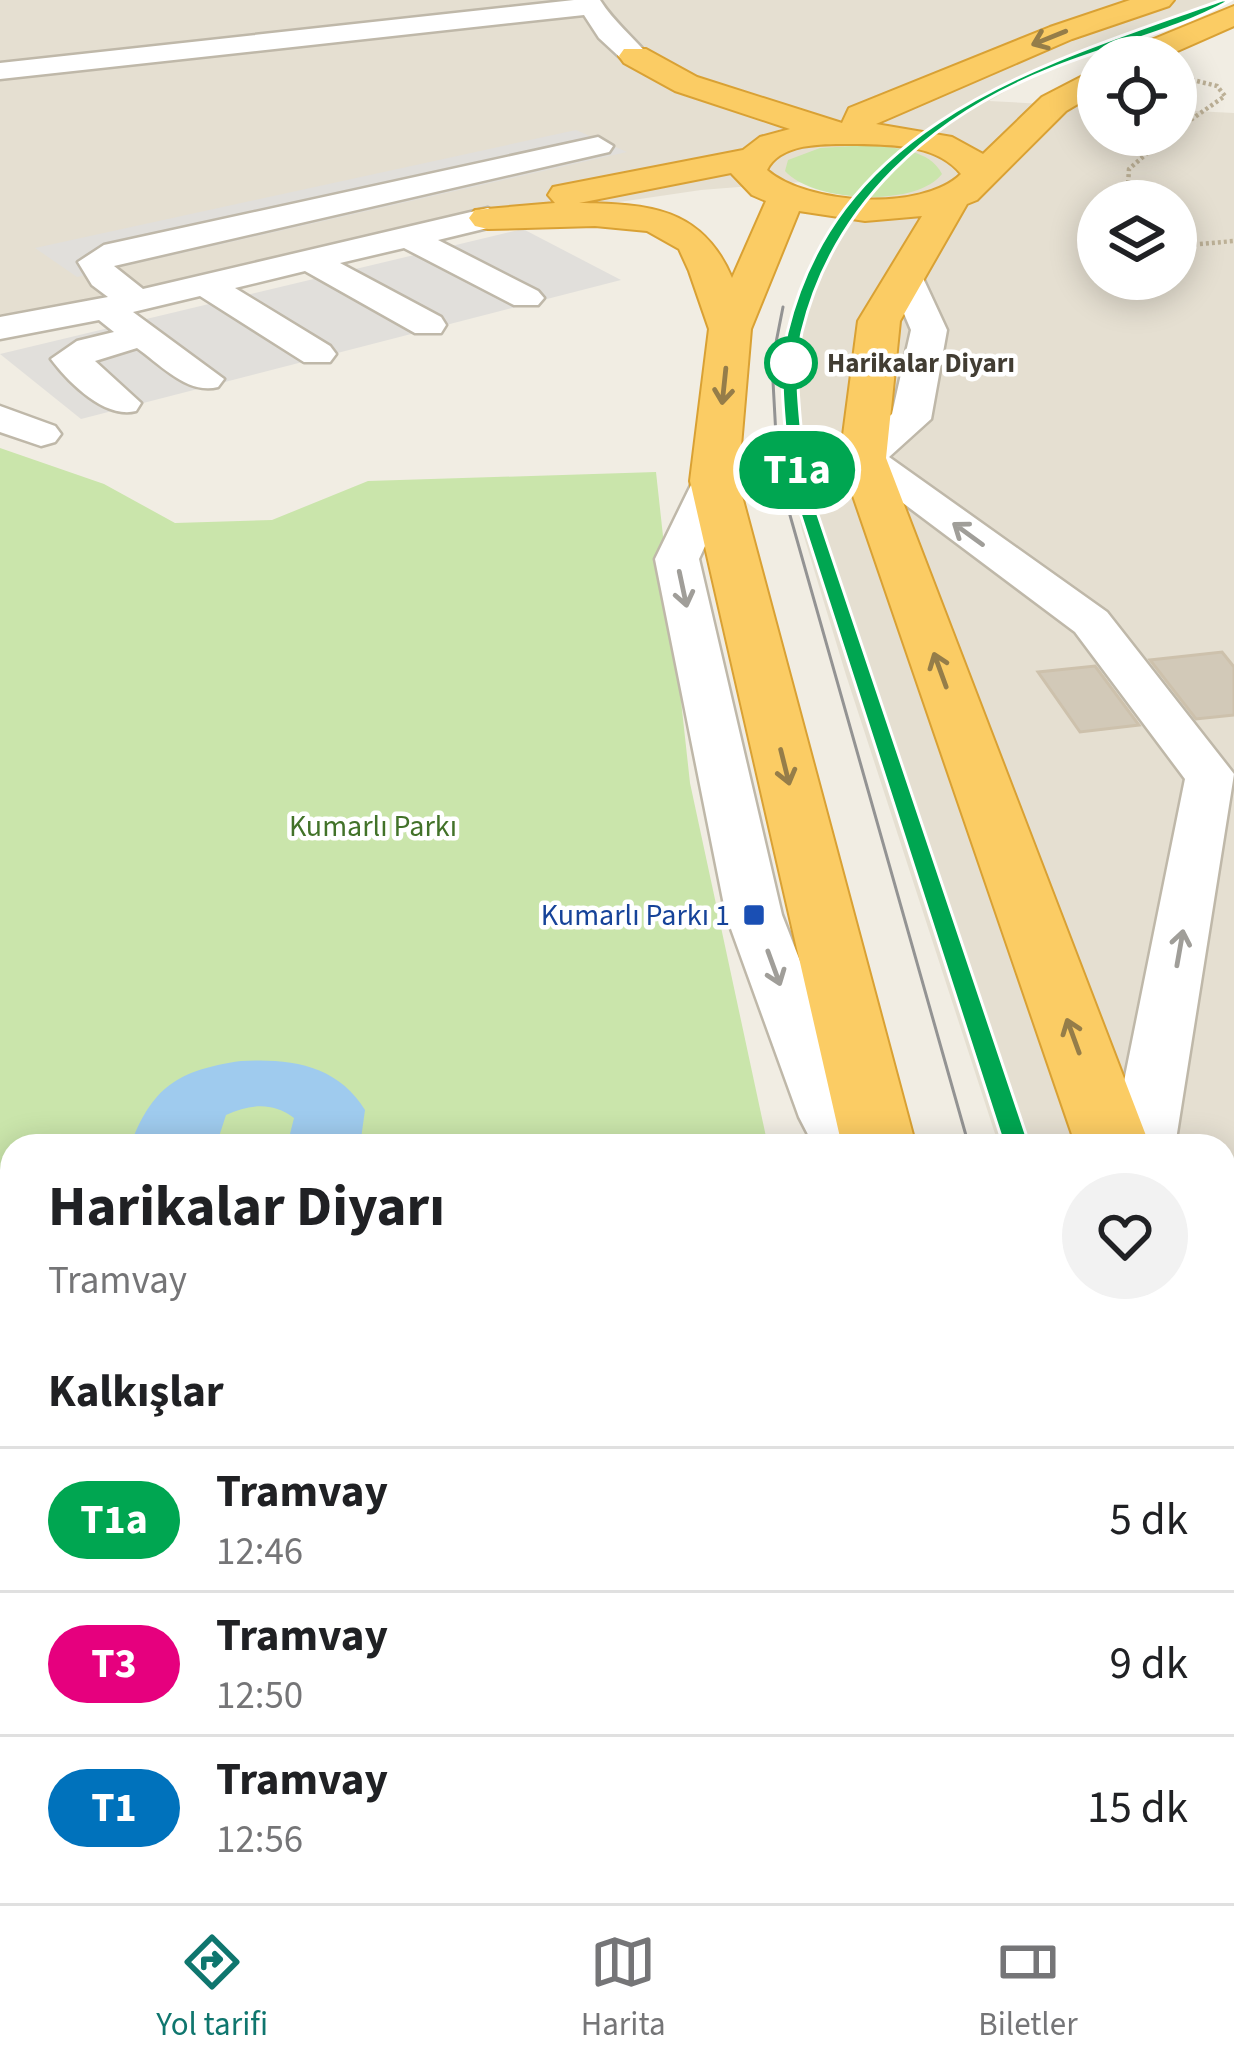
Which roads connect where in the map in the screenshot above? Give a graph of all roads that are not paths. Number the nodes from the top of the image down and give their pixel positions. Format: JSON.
{"nodes":[{"id":1,"x":1159,"y":0,"type":"edge"},
{"id":2,"x":589,"y":4,"type":"edge"},
{"id":3,"x":1234,"y":15,"type":"edge"},
{"id":4,"x":1186,"y":36,"type":"edge"},
{"id":5,"x":634,"y":56,"type":"junction"},
{"id":6,"x":0,"y":71,"type":"edge"},
{"id":7,"x":1077,"y":91,"type":"edge"},
{"id":8,"x":848,"y":134,"type":"junction"},
{"id":9,"x":598,"y":146,"type":"dead end"},
{"id":10,"x":750,"y":161,"type":"junction"},
{"id":11,"x":426,"y":183,"type":"junction"},
{"id":12,"x":965,"y":188,"type":"junction"},
{"id":13,"x":488,"y":218,"type":"junction"},
{"id":14,"x":408,"y":237,"type":"junction"},
{"id":15,"x":309,"y":260,"type":"junction"},
{"id":16,"x":206,"y":285,"type":"junction"},
{"id":17,"x":526,"y":298,"type":"dead end"},
{"id":18,"x":128,"y":315,"type":"junction"},
{"id":19,"x":428,"y":325,"type":"dead end"},
{"id":20,"x":0,"y":328,"type":"edge"},
{"id":21,"x":730,"y":328,"type":"junction"},
{"id":22,"x":317,"y":354,"type":"dead end"},
{"id":23,"x":205,"y":379,"type":"dead end"},
{"id":24,"x":122,"y":403,"type":"dead end"},
{"id":25,"x":0,"y":418,"type":"edge"},
{"id":26,"x":40,"y":434,"type":"dead end"},
{"id":27,"x":863,"y":458,"type":"junction"},
{"id":28,"x":714,"y":481,"type":"junction"},
{"id":29,"x":839,"y":1134,"type":"edge"},
{"id":30,"x":876,"y":1134,"type":"edge"},
{"id":31,"x":1109,"y":1134,"type":"edge"},
{"id":32,"x":1145,"y":1134,"type":"edge"}],
"edges":[{"from":1,"to":8,"type":"highway","one_way":true},
{"from":2,"to":5,"type":"street"},
{"from":2,"to":6,"type":"street"},
{"from":3,"to":4,"type":"highway"},
{"from":5,"to":8,"type":"highway"},
{"from":5,"to":10,"type":"highway"},
{"from":7,"to":12,"type":"highway"},
{"from":8,"to":10,"type":"highway"},
{"from":8,"to":12,"type":"highway"},
{"from":9,"to":11,"type":"street"},
{"from":10,"to":12,"type":"highway"},
{"from":10,"to":13,"type":"highway"},
{"from":10,"to":21,"type":"highway"},
{"from":11,"to":13,"type":"street"},
{"from":11,"to":18,"type":"street"},
{"from":12,"to":27,"type":"highway"},
{"from":13,"to":14,"type":"street"},
{"from":13,"to":21,"type":"highway"},
{"from":14,"to":15,"type":"street"},
{"from":14,"to":17,"type":"street"},
{"from":15,"to":16,"type":"street"},
{"from":15,"to":19,"type":"street"},
{"from":16,"to":18,"type":"street"},
{"from":16,"to":22,"type":"street"},
{"from":18,"to":20,"type":"street"},
{"from":18,"to":23,"type":"street"},
{"from":18,"to":24,"type":"street"},
{"from":21,"to":28,"type":"highway","one_way":true},
{"from":25,"to":26,"type":"street"},
{"from":31,"to":27,"type":"highway","one_way":true},
{"from":32,"to":27,"type":"street","one_way":true},
{"from":28,"to":29,"type":"street","one_way":true},
{"from":28,"to":30,"type":"highway","one_way":true}]}
